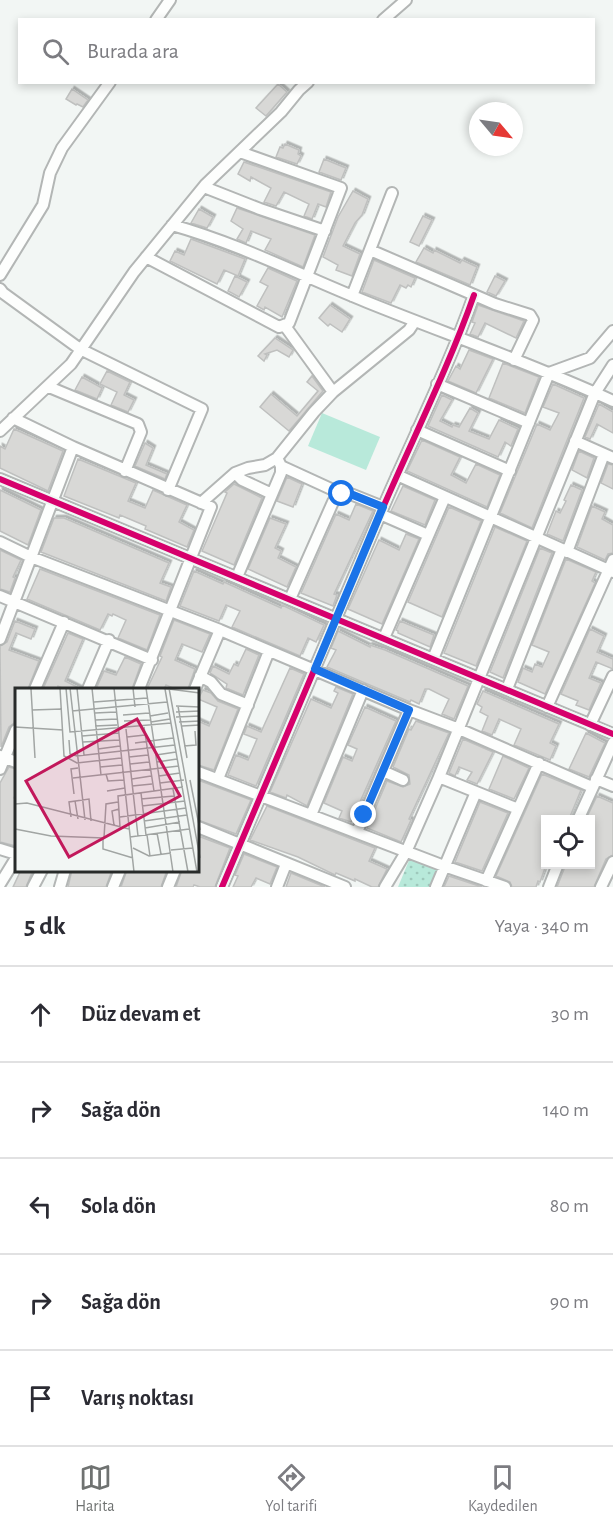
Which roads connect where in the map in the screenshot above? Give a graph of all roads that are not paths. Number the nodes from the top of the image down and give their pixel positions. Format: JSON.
{"nodes":[{"id":1,"x":170,"y":0,"type":"edge"},
{"id":2,"x":406,"y":0,"type":"edge"},
{"id":3,"x":157,"y":18,"type":"edge"},
{"id":4,"x":385,"y":18,"type":"edge"},
{"id":5,"x":109,"y":84,"type":"edge"},
{"id":6,"x":306,"y":84,"type":"edge"},
{"id":7,"x":240,"y":152,"type":"junction"},
{"id":8,"x":204,"y":187,"type":"junction"},
{"id":9,"x":392,"y":193,"type":"dead end"},
{"id":10,"x":172,"y":225,"type":"junction"},
{"id":11,"x":325,"y":231,"type":"junction"},
{"id":12,"x":370,"y":250,"type":"junction"},
{"id":13,"x":146,"y":257,"type":"junction"},
{"id":14,"x":0,"y":274,"type":"edge"},
{"id":15,"x":308,"y":276,"type":"junction"},
{"id":16,"x":0,"y":289,"type":"edge"},
{"id":17,"x":474,"y":295,"type":"junction"},
{"id":18,"x":352,"y":296,"type":"junction"},
{"id":19,"x":415,"y":321,"type":"junction"},
{"id":20,"x":285,"y":326,"type":"junction"},
{"id":21,"x":613,"y":331,"type":"edge"},
{"id":22,"x":458,"y":339,"type":"junction"},
{"id":23,"x":80,"y":349,"type":"junction"},
{"id":24,"x":514,"y":360,"type":"junction"},
{"id":25,"x":613,"y":364,"type":"edge"},
{"id":26,"x":549,"y":373,"type":"junction"},
{"id":27,"x":437,"y":384,"type":"junction"},
{"id":28,"x":48,"y":387,"type":"junction"},
{"id":29,"x":333,"y":392,"type":"junction"},
{"id":30,"x":595,"y":393,"type":"junction"},
{"id":31,"x":613,"y":401,"type":"edge"},
{"id":32,"x":13,"y":418,"type":"junction"},
{"id":33,"x":529,"y":423,"type":"junction"},
{"id":34,"x":417,"y":430,"type":"junction"},
{"id":35,"x":0,"y":431,"type":"edge"},
{"id":36,"x":575,"y":441,"type":"junction"},
{"id":37,"x":73,"y":447,"type":"junction"},
{"id":38,"x":608,"y":456,"type":"edge"},
{"id":39,"x":279,"y":462,"type":"junction"},
{"id":40,"x":125,"y":471,"type":"junction"},
{"id":41,"x":510,"y":471,"type":"junction"},
{"id":42,"x":235,"y":473,"type":"junction"},
{"id":43,"x":397,"y":475,"type":"junction"},
{"id":44,"x":0,"y":479,"type":"edge"},
{"id":45,"x":168,"y":490,"type":"junction"},
{"id":46,"x":272,"y":494,"type":"junction"},
{"id":47,"x":342,"y":494,"type":"junction"},
{"id":48,"x":445,"y":497,"type":"junction"},
{"id":49,"x":52,"y":502,"type":"junction"},
{"id":50,"x":201,"y":503,"type":"junction"},
{"id":51,"x":381,"y":511,"type":"junction"},
{"id":52,"x":490,"y":518,"type":"junction"},
{"id":53,"x":428,"y":535,"type":"junction"},
{"id":54,"x":535,"y":538,"type":"junction"},
{"id":55,"x":0,"y":543,"type":"edge"},
{"id":56,"x":565,"y":550,"type":"junction"},
{"id":57,"x":31,"y":557,"type":"junction"},
{"id":58,"x":190,"y":557,"type":"junction"},
{"id":59,"x":611,"y":568,"type":"edge"},
{"id":60,"x":237,"y":577,"type":"junction"},
{"id":61,"x":0,"y":596,"type":"edge"},
{"id":62,"x":290,"y":598,"type":"junction"},
{"id":63,"x":15,"y":602,"type":"junction"},
{"id":64,"x":171,"y":612,"type":"junction"},
{"id":65,"x":335,"y":620,"type":"junction"},
{"id":66,"x":64,"y":622,"type":"junction"},
{"id":67,"x":220,"y":630,"type":"junction"},
{"id":68,"x":384,"y":638,"type":"junction"},
{"id":69,"x":0,"y":639,"type":"edge"},
{"id":70,"x":109,"y":640,"type":"junction"},
{"id":71,"x":269,"y":651,"type":"junction"},
{"id":72,"x":433,"y":658,"type":"junction"},
{"id":73,"x":152,"y":660,"type":"junction"},
{"id":74,"x":315,"y":669,"type":"junction"},
{"id":75,"x":200,"y":676,"type":"junction"},
{"id":76,"x":613,"y":676,"type":"edge"},
{"id":77,"x":480,"y":677,"type":"junction"},
{"id":78,"x":34,"y":688,"type":"edge"},
{"id":79,"x":88,"y":688,"type":"edge"},
{"id":80,"x":139,"y":688,"type":"edge"},
{"id":81,"x":195,"y":688,"type":"edge"},
{"id":82,"x":507,"y":689,"type":"junction"},
{"id":83,"x":363,"y":690,"type":"junction"},
{"id":84,"x":248,"y":705,"type":"junction"},
{"id":85,"x":547,"y":707,"type":"junction"},
{"id":86,"x":409,"y":710,"type":"junction"},
{"id":87,"x":590,"y":725,"type":"junction"},
{"id":88,"x":459,"y":729,"type":"junction"},
{"id":89,"x":15,"y":732,"type":"edge"},
{"id":90,"x":613,"y":734,"type":"edge"},
{"id":91,"x":613,"y":743,"type":"edge"},
{"id":92,"x":2,"y":757,"type":"edge"},
{"id":93,"x":539,"y":763,"type":"junction"},
{"id":94,"x":0,"y":769,"type":"edge"},
{"id":95,"x":383,"y":771,"type":"junction"},
{"id":96,"x":200,"y":773,"type":"edge"},
{"id":97,"x":440,"y":777,"type":"junction"},
{"id":98,"x":218,"y":779,"type":"junction"},
{"id":99,"x":403,"y":780,"type":"dead end"},
{"id":100,"x":594,"y":783,"type":"junction"},
{"id":101,"x":613,"y":786,"type":"edge"},
{"id":102,"x":476,"y":792,"type":"junction"},
{"id":103,"x":259,"y":795,"type":"junction"},
{"id":104,"x":518,"y":809,"type":"junction"},
{"id":105,"x":311,"y":815,"type":"junction"},
{"id":106,"x":580,"y":815,"type":"edge"},
{"id":107,"x":200,"y":828,"type":"edge"},
{"id":108,"x":357,"y":832,"type":"junction"},
{"id":109,"x":240,"y":844,"type":"junction"},
{"id":110,"x":0,"y":849,"type":"edge"},
{"id":111,"x":406,"y":852,"type":"junction"},
{"id":112,"x":15,"y":856,"type":"edge"},
{"id":113,"x":15,"y":858,"type":"edge"},
{"id":114,"x":613,"y":862,"type":"edge"},
{"id":115,"x":286,"y":864,"type":"junction"},
{"id":116,"x":444,"y":866,"type":"junction"},
{"id":117,"x":556,"y":869,"type":"edge"},
{"id":118,"x":41,"y":872,"type":"edge"},
{"id":119,"x":64,"y":872,"type":"edge"},
{"id":120,"x":119,"y":872,"type":"edge"},
{"id":121,"x":174,"y":872,"type":"edge"},
{"id":122,"x":486,"y":881,"type":"junction"},
{"id":123,"x":0,"y":884,"type":"edge"},
{"id":124,"x":332,"y":885,"type":"edge"},
{"id":125,"x":33,"y":887,"type":"edge"},
{"id":126,"x":60,"y":887,"type":"edge"},
{"id":127,"x":113,"y":887,"type":"edge"},
{"id":128,"x":168,"y":887,"type":"edge"},
{"id":129,"x":222,"y":887,"type":"edge"},
{"id":130,"x":277,"y":887,"type":"edge"},
{"id":131,"x":345,"y":887,"type":"edge"},
{"id":132,"x":385,"y":887,"type":"edge"},
{"id":133,"x":436,"y":887,"type":"edge"},
{"id":134,"x":505,"y":887,"type":"edge"},
{"id":135,"x":549,"y":887,"type":"edge"},
{"id":136,"x":601,"y":887,"type":"edge"}],
"edges":[{"from":1,"to":3,"type":"street"},
{"from":2,"to":4,"type":"street"},
{"from":5,"to":14,"type":"street"},
{"from":6,"to":7,"type":"street"},
{"from":7,"to":8,"type":"street"},
{"from":7,"to":11,"type":"street"},
{"from":8,"to":10,"type":"street"},
{"from":8,"to":11,"type":"street"},
{"from":9,"to":12,"type":"street"},
{"from":10,"to":13,"type":"street"},
{"from":10,"to":15,"type":"street"},
{"from":11,"to":15,"type":"street"},
{"from":12,"to":17,"type":"street"},
{"from":12,"to":18,"type":"street"},
{"from":13,"to":20,"type":"street"},
{"from":13,"to":23,"type":"street"},
{"from":15,"to":18,"type":"street"},
{"from":15,"to":20,"type":"street"},
{"from":16,"to":23,"type":"street"},
{"from":17,"to":22,"type":"street"},
{"from":17,"to":24,"type":"street"},
{"from":18,"to":19,"type":"street"},
{"from":19,"to":22,"type":"street"},
{"from":19,"to":29,"type":"street"},
{"from":20,"to":29,"type":"street"},
{"from":21,"to":26,"type":"street"},
{"from":22,"to":24,"type":"street"},
{"from":22,"to":27,"type":"street"},
{"from":23,"to":28,"type":"street"},
{"from":23,"to":45,"type":"street"},
{"from":24,"to":26,"type":"street"},
{"from":25,"to":30,"type":"street"},
{"from":26,"to":30,"type":"street"},
{"from":26,"to":33,"type":"street"},
{"from":27,"to":33,"type":"street"},
{"from":27,"to":34,"type":"street"},
{"from":28,"to":32,"type":"street"},
{"from":28,"to":40,"type":"street"},
{"from":29,"to":39,"type":"street"},
{"from":30,"to":31,"type":"street"},
{"from":30,"to":36,"type":"street"},
{"from":32,"to":35,"type":"street"},
{"from":32,"to":37,"type":"street"},
{"from":33,"to":41,"type":"street"},
{"from":34,"to":41,"type":"street"},
{"from":34,"to":43,"type":"street"},
{"from":36,"to":38,"type":"street"},
{"from":36,"to":54,"type":"street"},
{"from":37,"to":40,"type":"street"},
{"from":37,"to":49,"type":"street"},
{"from":38,"to":56,"type":"street"},
{"from":39,"to":42,"type":"street"},
{"from":39,"to":46,"type":"street"},
{"from":39,"to":47,"type":"street"},
{"from":40,"to":45,"type":"street"},
{"from":41,"to":52,"type":"street"},
{"from":42,"to":46,"type":"street"},
{"from":42,"to":50,"type":"street"},
{"from":43,"to":48,"type":"street"},
{"from":43,"to":51,"type":"street"},
{"from":44,"to":49,"type":"street"},
{"from":45,"to":50,"type":"street"},
{"from":46,"to":60,"type":"street"},
{"from":47,"to":51,"type":"street"},
{"from":47,"to":62,"type":"street"},
{"from":48,"to":52,"type":"street"},
{"from":48,"to":53,"type":"street"},
{"from":49,"to":57,"type":"street"},
{"from":49,"to":58,"type":"street"},
{"from":50,"to":58,"type":"street"},
{"from":51,"to":53,"type":"street"},
{"from":51,"to":65,"type":"street"},
{"from":52,"to":54,"type":"street"},
{"from":52,"to":72,"type":"street"},
{"from":53,"to":68,"type":"street"},
{"from":54,"to":56,"type":"street"},
{"from":54,"to":77,"type":"street"},
{"from":55,"to":57,"type":"street"},
{"from":56,"to":59,"type":"street"},
{"from":56,"to":82,"type":"street"},
{"from":57,"to":63,"type":"street"},
{"from":57,"to":64,"type":"street"},
{"from":58,"to":60,"type":"street"},
{"from":58,"to":64,"type":"street"},
{"from":59,"to":85,"type":"street"},
{"from":60,"to":62,"type":"street"},
{"from":61,"to":63,"type":"street"},
{"from":62,"to":65,"type":"street"},
{"from":63,"to":66,"type":"street"},
{"from":63,"to":69,"type":"street"},
{"from":64,"to":67,"type":"street"},
{"from":64,"to":73,"type":"street"},
{"from":65,"to":68,"type":"street"},
{"from":65,"to":74,"type":"street"},
{"from":66,"to":70,"type":"street"},
{"from":66,"to":78,"type":"street"},
{"from":67,"to":71,"type":"street"},
{"from":67,"to":75,"type":"street"},
{"from":68,"to":72,"type":"street"},
{"from":70,"to":73,"type":"street"},
{"from":70,"to":79,"type":"street"},
{"from":71,"to":74,"type":"street"},
{"from":71,"to":84,"type":"street"},
{"from":72,"to":77,"type":"street"},
{"from":73,"to":80,"type":"street"},
{"from":74,"to":83,"type":"street"},
{"from":74,"to":103,"type":"street"},
{"from":75,"to":81,"type":"street"},
{"from":75,"to":84,"type":"street"},
{"from":76,"to":87,"type":"street"},
{"from":77,"to":82,"type":"street"},
{"from":77,"to":88,"type":"street"},
{"from":82,"to":85,"type":"street"},
{"from":83,"to":86,"type":"street"},
{"from":83,"to":105,"type":"street"},
{"from":84,"to":98,"type":"street"},
{"from":85,"to":87,"type":"street"},
{"from":86,"to":88,"type":"street"},
{"from":86,"to":95,"type":"street"},
{"from":87,"to":90,"type":"street"},
{"from":88,"to":93,"type":"street"},
{"from":88,"to":97,"type":"street"},
{"from":89,"to":92,"type":"street"},
{"from":91,"to":100,"type":"street"},
{"from":92,"to":94,"type":"street"},
{"from":93,"to":100,"type":"street"},
{"from":93,"to":104,"type":"street"},
{"from":95,"to":99,"type":"street"},
{"from":95,"to":108,"type":"street"},
{"from":96,"to":98,"type":"street"},
{"from":97,"to":102,"type":"street"},
{"from":97,"to":111,"type":"street"},
{"from":98,"to":103,"type":"street"},
{"from":100,"to":101,"type":"street"},
{"from":100,"to":106,"type":"street"},
{"from":102,"to":104,"type":"street"},
{"from":102,"to":116,"type":"street"},
{"from":103,"to":105,"type":"street"},
{"from":103,"to":109,"type":"street"},
{"from":104,"to":122,"type":"street"},
{"from":105,"to":108,"type":"street"},
{"from":107,"to":109,"type":"street"},
{"from":108,"to":111,"type":"street"},
{"from":109,"to":115,"type":"street"},
{"from":109,"to":129,"type":"street"},
{"from":110,"to":112,"type":"street"},
{"from":111,"to":116,"type":"street"},
{"from":111,"to":132,"type":"street"},
{"from":113,"to":123,"type":"street"},
{"from":114,"to":136,"type":"street"},
{"from":115,"to":124,"type":"street"},
{"from":115,"to":130,"type":"street"},
{"from":116,"to":122,"type":"street"},
{"from":116,"to":133,"type":"street"},
{"from":117,"to":135,"type":"street"},
{"from":118,"to":125,"type":"street"},
{"from":119,"to":126,"type":"street"},
{"from":120,"to":127,"type":"street"},
{"from":121,"to":128,"type":"street"},
{"from":122,"to":134,"type":"street"},
{"from":124,"to":131,"type":"street"}]}
